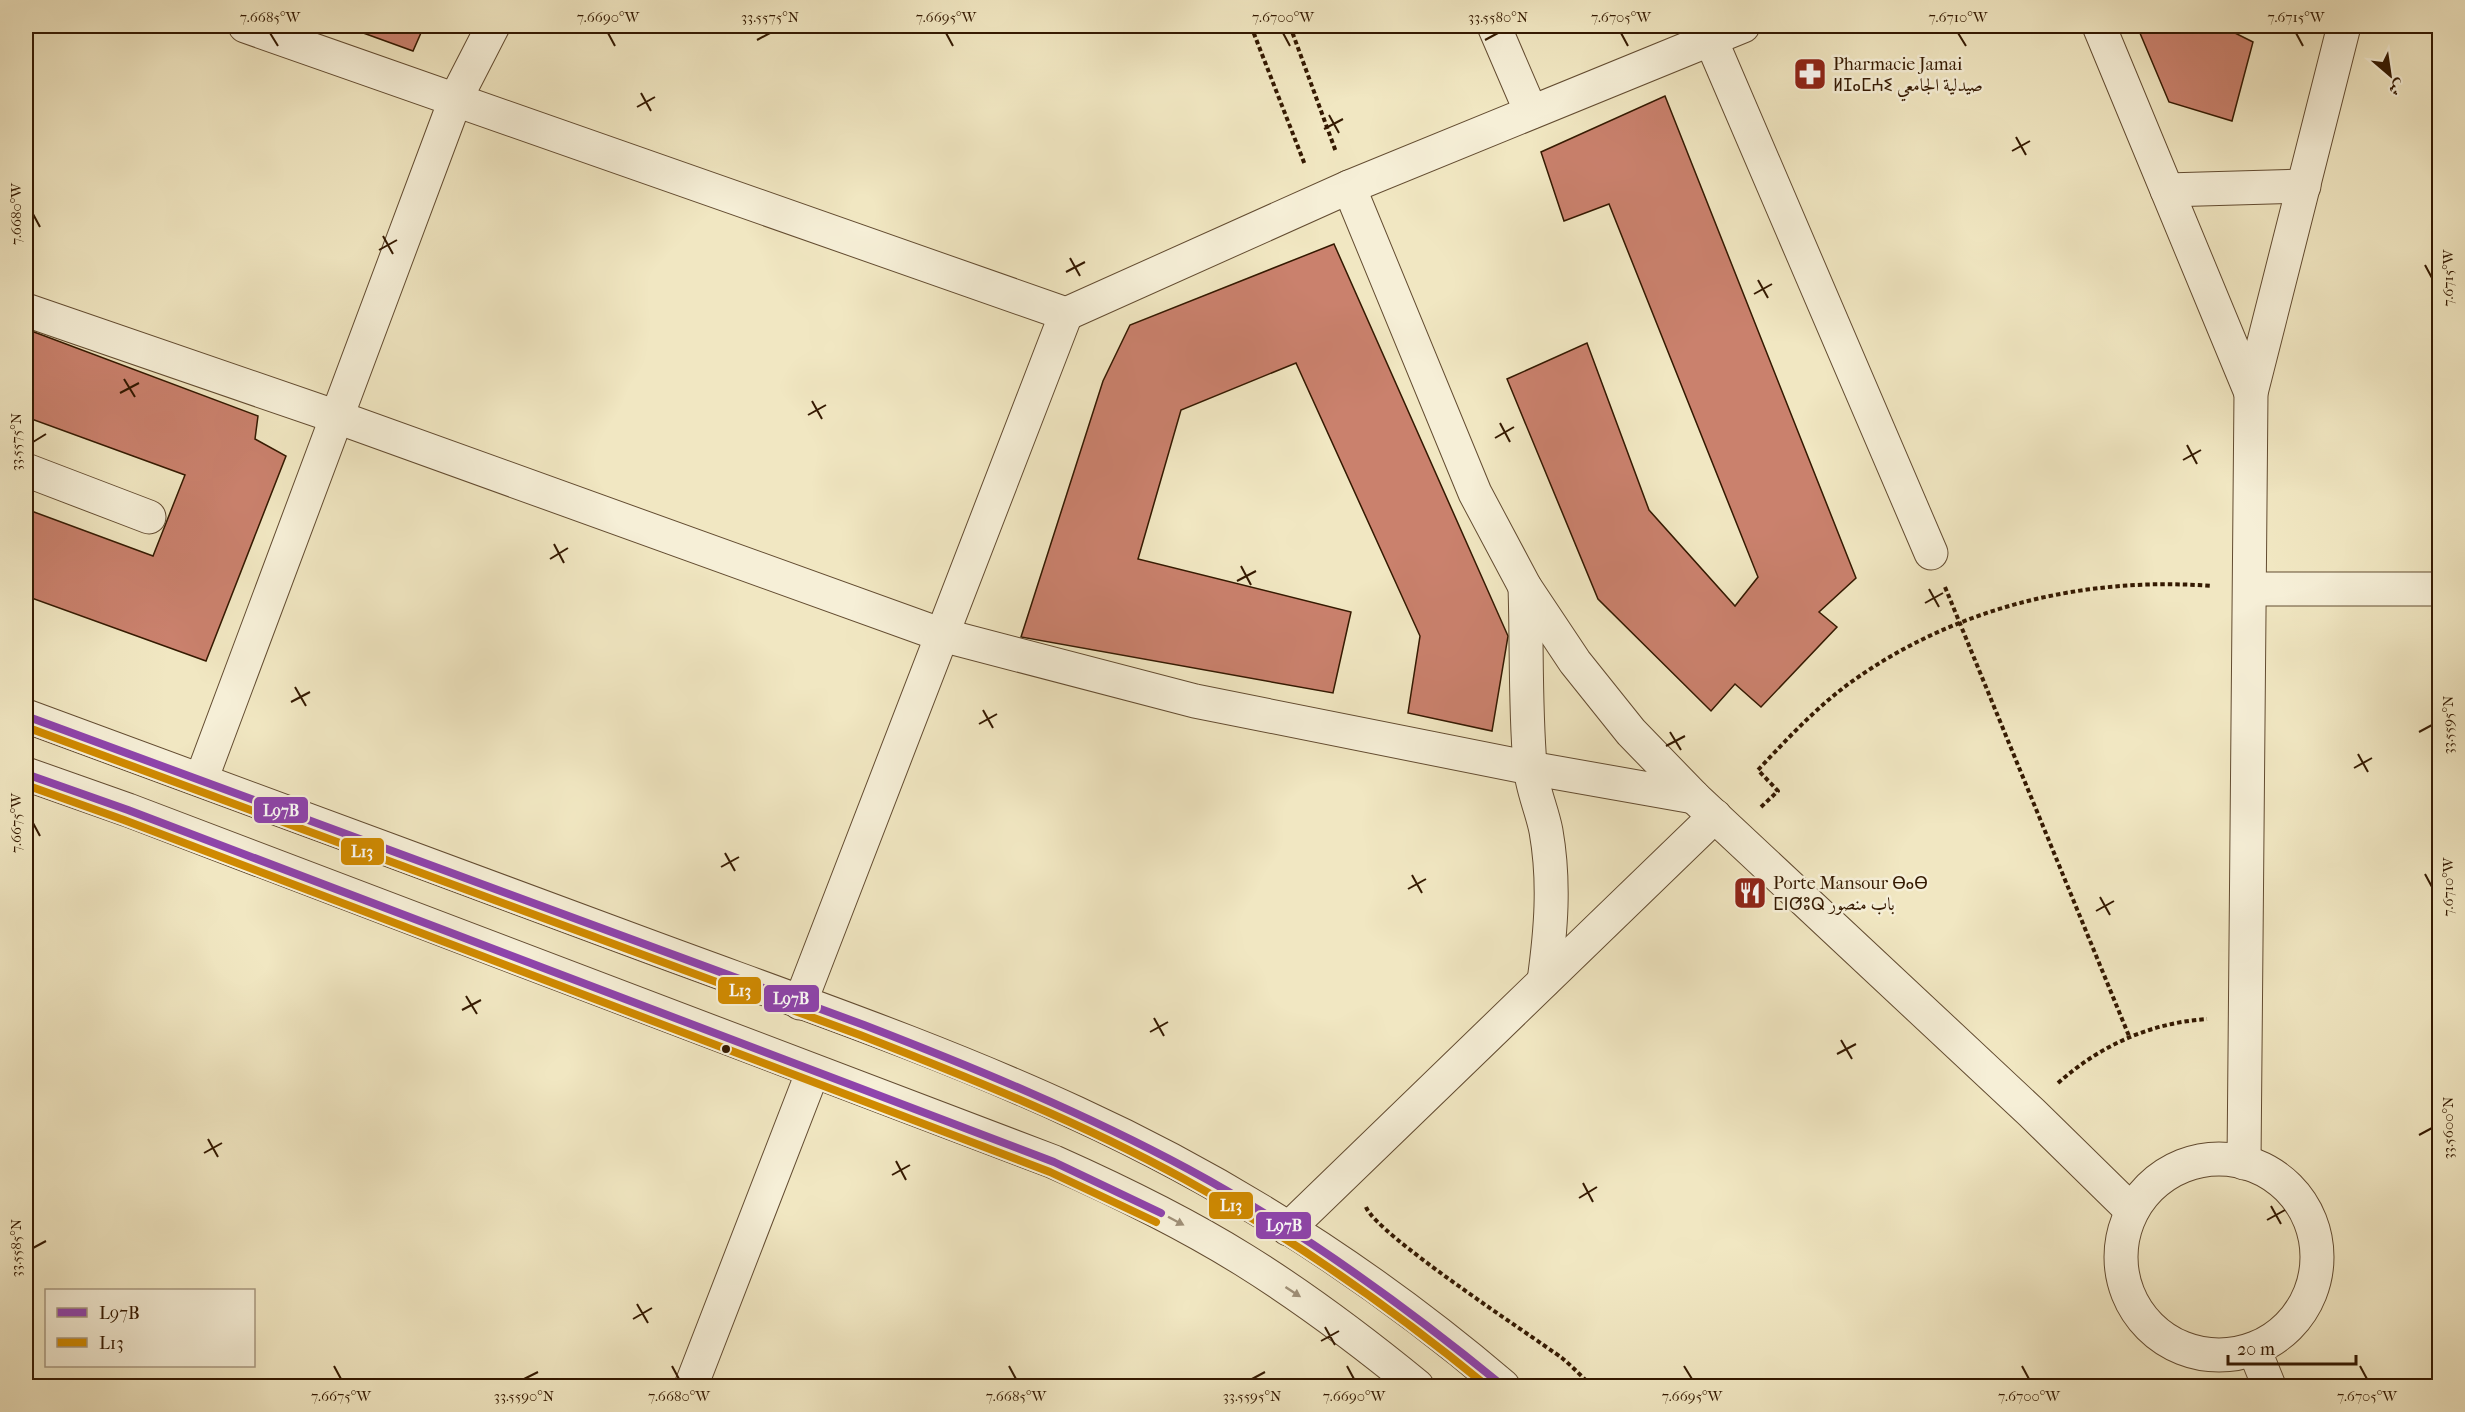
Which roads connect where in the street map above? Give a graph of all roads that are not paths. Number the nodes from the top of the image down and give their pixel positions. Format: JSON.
{"nodes":[{"id":1,"x":245,"y":26,"type":"edge"},
{"id":2,"x":494,"y":26,"type":"edge"},
{"id":3,"x":1494,"y":26,"type":"edge"},
{"id":4,"x":1743,"y":26,"type":"edge"},
{"id":5,"x":2099,"y":26,"type":"edge"},
{"id":6,"x":2344,"y":26,"type":"edge"},
{"id":7,"x":1708,"y":32,"type":"edge"},
{"id":8,"x":456,"y":98,"type":"junction"},
{"id":9,"x":1531,"y":112,"type":"junction"},
{"id":10,"x":2304,"y":186,"type":"junction"},
{"id":11,"x":1348,"y":188,"type":"junction"},
{"id":12,"x":2167,"y":190,"type":"junction"},
{"id":13,"x":26,"y":310,"type":"edge"},
{"id":14,"x":1066,"y":314,"type":"junction"},
{"id":15,"x":2251,"y":393,"type":"junction"},
{"id":16,"x":337,"y":417,"type":"junction"},
{"id":17,"x":26,"y":470,"type":"edge"},
{"id":18,"x":149,"y":517,"type":"dead end"},
{"id":19,"x":1931,"y":553,"type":"road end"},
{"id":20,"x":1526,"y":587,"type":"junction"},
{"id":21,"x":2250,"y":589,"type":"junction"},
{"id":22,"x":2439,"y":589,"type":"edge"},
{"id":23,"x":942,"y":634,"type":"junction"},
{"id":24,"x":26,"y":716,"type":"edge"},
{"id":25,"x":1530,"y":768,"type":"junction"},
{"id":26,"x":26,"y":774,"type":"edge"},
{"id":27,"x":201,"y":780,"type":"junction"},
{"id":28,"x":1714,"y":816,"type":"junction"},
{"id":29,"x":1544,"y":981,"type":"junction"},
{"id":30,"x":800,"y":1003,"type":"junction"},
{"id":31,"x":813,"y":1071,"type":"junction"},
{"id":32,"x":2244,"y":1163,"type":"junction"},
{"id":33,"x":2132,"y":1211,"type":"junction"},
{"id":34,"x":1288,"y":1229,"type":"junction"},
{"id":35,"x":2254,"y":1349,"type":"junction"},
{"id":36,"x":691,"y":1386,"type":"edge"},
{"id":37,"x":1417,"y":1386,"type":"edge"},
{"id":38,"x":1503,"y":1386,"type":"edge"},
{"id":39,"x":2269,"y":1386,"type":"edge"}],
"edges":[{"from":1,"to":8,"type":"street"},
{"from":2,"to":8,"type":"street"},
{"from":3,"to":9,"type":"street"},
{"from":4,"to":7,"type":"street"},
{"from":5,"to":12,"type":"street"},
{"from":6,"to":10,"type":"street"},
{"from":7,"to":9,"type":"street"},
{"from":7,"to":19,"type":"street"},
{"from":8,"to":14,"type":"street"},
{"from":8,"to":16,"type":"street"},
{"from":9,"to":11,"type":"street"},
{"from":10,"to":12,"type":"street"},
{"from":10,"to":15,"type":"street"},
{"from":11,"to":14,"type":"street"},
{"from":11,"to":20,"type":"street"},
{"from":12,"to":15,"type":"street"},
{"from":13,"to":16,"type":"street"},
{"from":14,"to":23,"type":"street"},
{"from":15,"to":21,"type":"street"},
{"from":16,"to":23,"type":"street"},
{"from":16,"to":27,"type":"street"},
{"from":17,"to":18,"type":"street"},
{"from":20,"to":25,"type":"street"},
{"from":20,"to":28,"type":"street"},
{"from":21,"to":22,"type":"street"},
{"from":21,"to":32,"type":"street"},
{"from":23,"to":25,"type":"street"},
{"from":23,"to":30,"type":"street"},
{"from":24,"to":27,"type":"street"},
{"from":25,"to":28,"type":"street"},
{"from":25,"to":29,"type":"street"},
{"from":26,"to":31,"type":"street"},
{"from":27,"to":30,"type":"street"},
{"from":28,"to":29,"type":"street"},
{"from":28,"to":33,"type":"street"},
{"from":29,"to":34,"type":"street"},
{"from":30,"to":34,"type":"street"},
{"from":31,"to":36,"type":"street"},
{"from":31,"to":37,"type":"street","one_way":true},
{"from":32,"to":33,"type":"street"},
{"from":32,"to":35,"type":"street"},
{"from":33,"to":35,"type":"street"},
{"from":34,"to":38,"type":"street"},
{"from":35,"to":39,"type":"street"}]}
